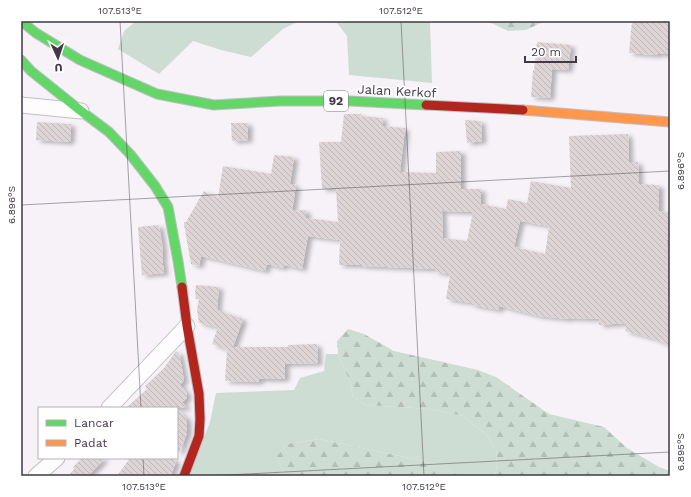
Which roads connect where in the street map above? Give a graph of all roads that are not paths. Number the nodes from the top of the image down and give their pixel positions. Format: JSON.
{"nodes":[{"id":1,"x":21,"y":21,"type":"edge"},
{"id":2,"x":21,"y":60,"type":"edge"},
{"id":3,"x":21,"y":105,"type":"edge"},
{"id":4,"x":81,"y":111,"type":"junction"},
{"id":5,"x":670,"y":122,"type":"edge"},
{"id":6,"x":187,"y":326,"type":"junction"},
{"id":7,"x":110,"y":407,"type":"edge"},
{"id":8,"x":56,"y":459,"type":"edge"},
{"id":9,"x":36,"y":476,"type":"edge"},
{"id":10,"x":184,"y":476,"type":"edge"}],
"edges":[{"from":1,"to":5,"type":"main road","name":"Jalan Kerkof","number":"92"},
{"from":2,"to":4,"type":"main road"},
{"from":3,"to":4,"type":"street"},
{"from":4,"to":6,"type":"main road"},
{"from":6,"to":7,"type":"street"},
{"from":6,"to":10,"type":"main road"},
{"from":8,"to":9,"type":"street"}]}
